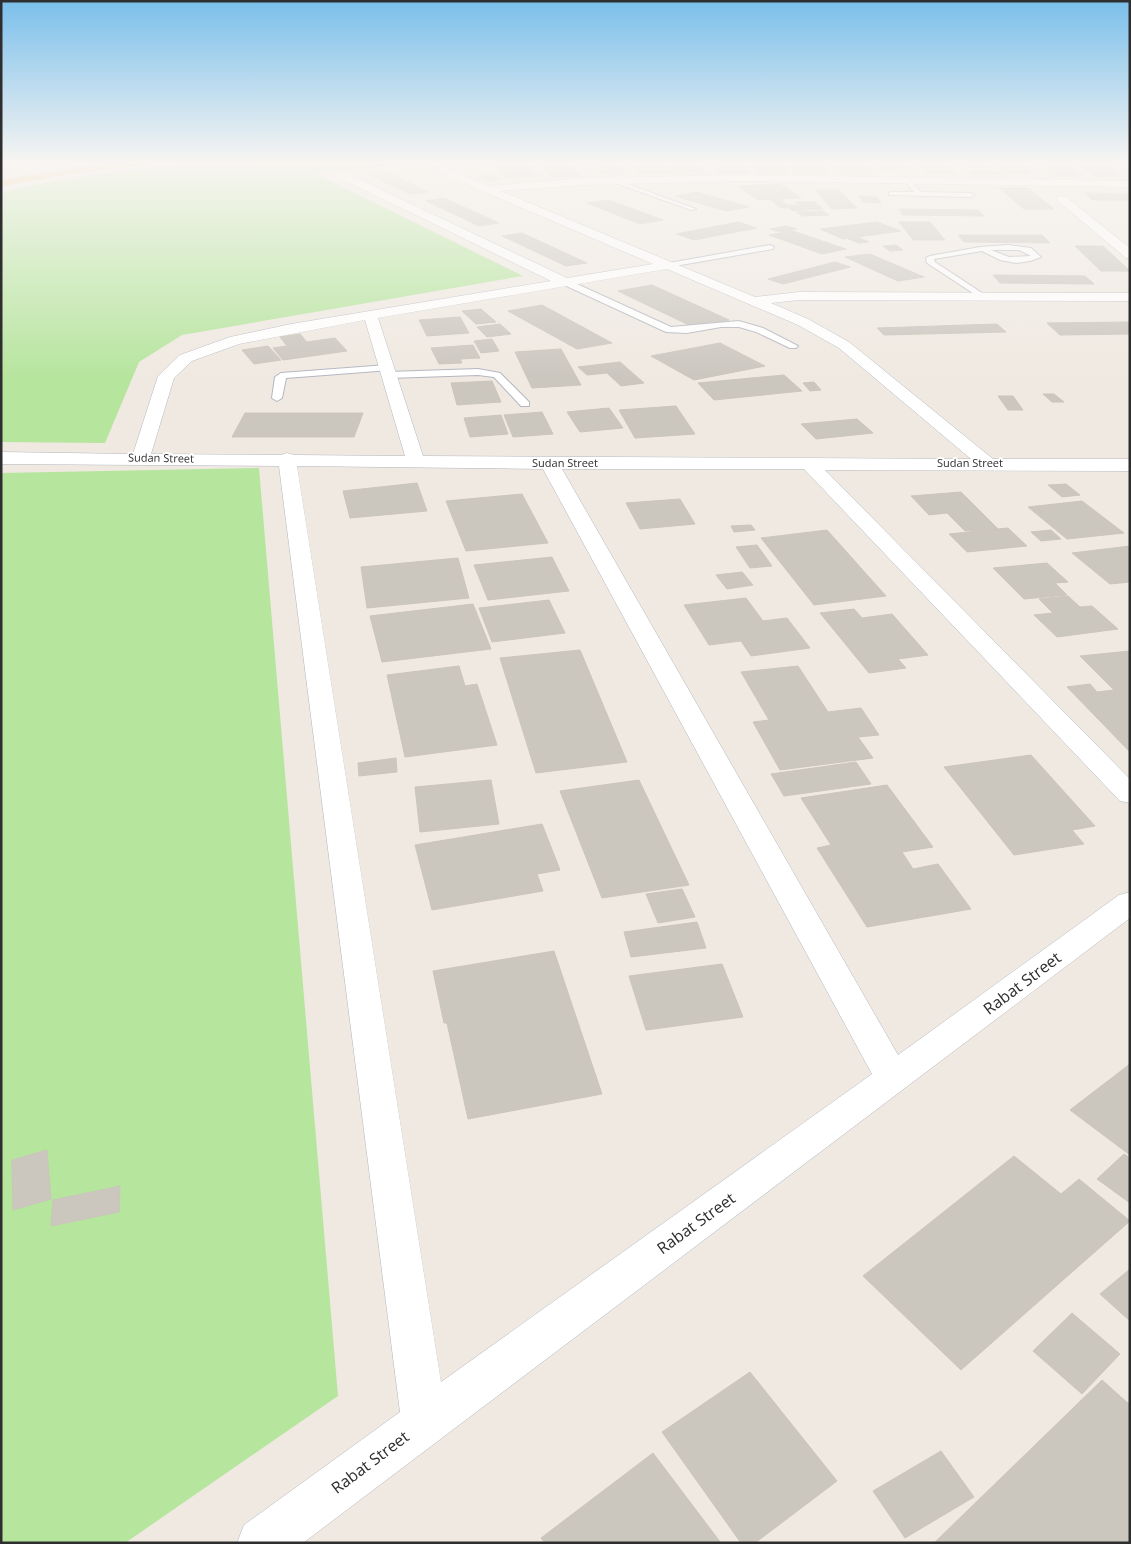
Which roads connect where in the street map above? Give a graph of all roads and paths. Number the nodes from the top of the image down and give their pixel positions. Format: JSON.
{"nodes":[{"id":1,"x":465,"y":234,"type":"edge"},
{"id":2,"x":597,"y":234,"type":"edge"},
{"id":3,"x":1105,"y":234,"type":"edge"},
{"id":4,"x":770,"y":247,"type":"dead end"},
{"id":5,"x":984,"y":249,"type":"junction"},
{"id":6,"x":1130,"y":255,"type":"edge"},
{"id":7,"x":669,"y":264,"type":"junction"},
{"id":8,"x":563,"y":281,"type":"junction"},
{"id":9,"x":982,"y":297,"type":"junction"},
{"id":10,"x":1130,"y":297,"type":"edge"},
{"id":11,"x":754,"y":301,"type":"junction"},
{"id":12,"x":370,"y":314,"type":"junction"},
{"id":13,"x":793,"y":346,"type":"dead end"},
{"id":14,"x":388,"y":372,"type":"junction"},
{"id":15,"x":277,"y":398,"type":"dead end"},
{"id":16,"x":525,"y":404,"type":"dead end"},
{"id":17,"x":1,"y":458,"type":"edge"},
{"id":18,"x":141,"y":458,"type":"junction"},
{"id":19,"x":287,"y":459,"type":"junction"},
{"id":20,"x":416,"y":462,"type":"junction"},
{"id":21,"x":549,"y":463,"type":"junction"},
{"id":22,"x":808,"y":463,"type":"junction"},
{"id":23,"x":988,"y":464,"type":"junction"},
{"id":24,"x":1128,"y":468,"type":"edge"},
{"id":25,"x":1130,"y":795,"type":"edge"},
{"id":26,"x":1130,"y":902,"type":"edge"},
{"id":27,"x":893,"y":1079,"type":"junction"},
{"id":28,"x":424,"y":1421,"type":"junction"},
{"id":29,"x":262,"y":1543,"type":"edge"}],
"edges":[{"from":1,"to":8,"type":"street"},
{"from":2,"to":7,"type":"street"},
{"from":3,"to":6,"type":"street"},
{"from":4,"to":7,"type":"lane"},
{"from":5,"to":5,"type":"lane"},
{"from":5,"to":9,"type":"lane"},
{"from":7,"to":8,"type":"street"},
{"from":7,"to":11,"type":"street"},
{"from":8,"to":12,"type":"street"},
{"from":8,"to":13,"type":"lane"},
{"from":9,"to":10,"type":"street"},
{"from":9,"to":11,"type":"street"},
{"from":11,"to":23,"type":"street"},
{"from":12,"to":14,"type":"street"},
{"from":12,"to":18,"type":"street"},
{"from":14,"to":15,"type":"lane"},
{"from":14,"to":16,"type":"lane"},
{"from":14,"to":20,"type":"street"},
{"from":17,"to":18,"type":"street","name":"Sudan Street"},
{"from":18,"to":19,"type":"street","name":"Sudan Street"},
{"from":19,"to":20,"type":"street","name":"Sudan Street"},
{"from":19,"to":28,"type":"street"},
{"from":20,"to":21,"type":"street","name":"Sudan Street"},
{"from":21,"to":22,"type":"street","name":"Sudan Street"},
{"from":21,"to":27,"type":"street"},
{"from":22,"to":23,"type":"street","name":"Sudan Street"},
{"from":22,"to":25,"type":"street"},
{"from":23,"to":24,"type":"street","name":"Sudan Street"},
{"from":26,"to":27,"type":"street","name":"Rabat Street"},
{"from":27,"to":28,"type":"street","name":"Rabat Street"},
{"from":28,"to":29,"type":"street","name":"Rabat Street"}]}
